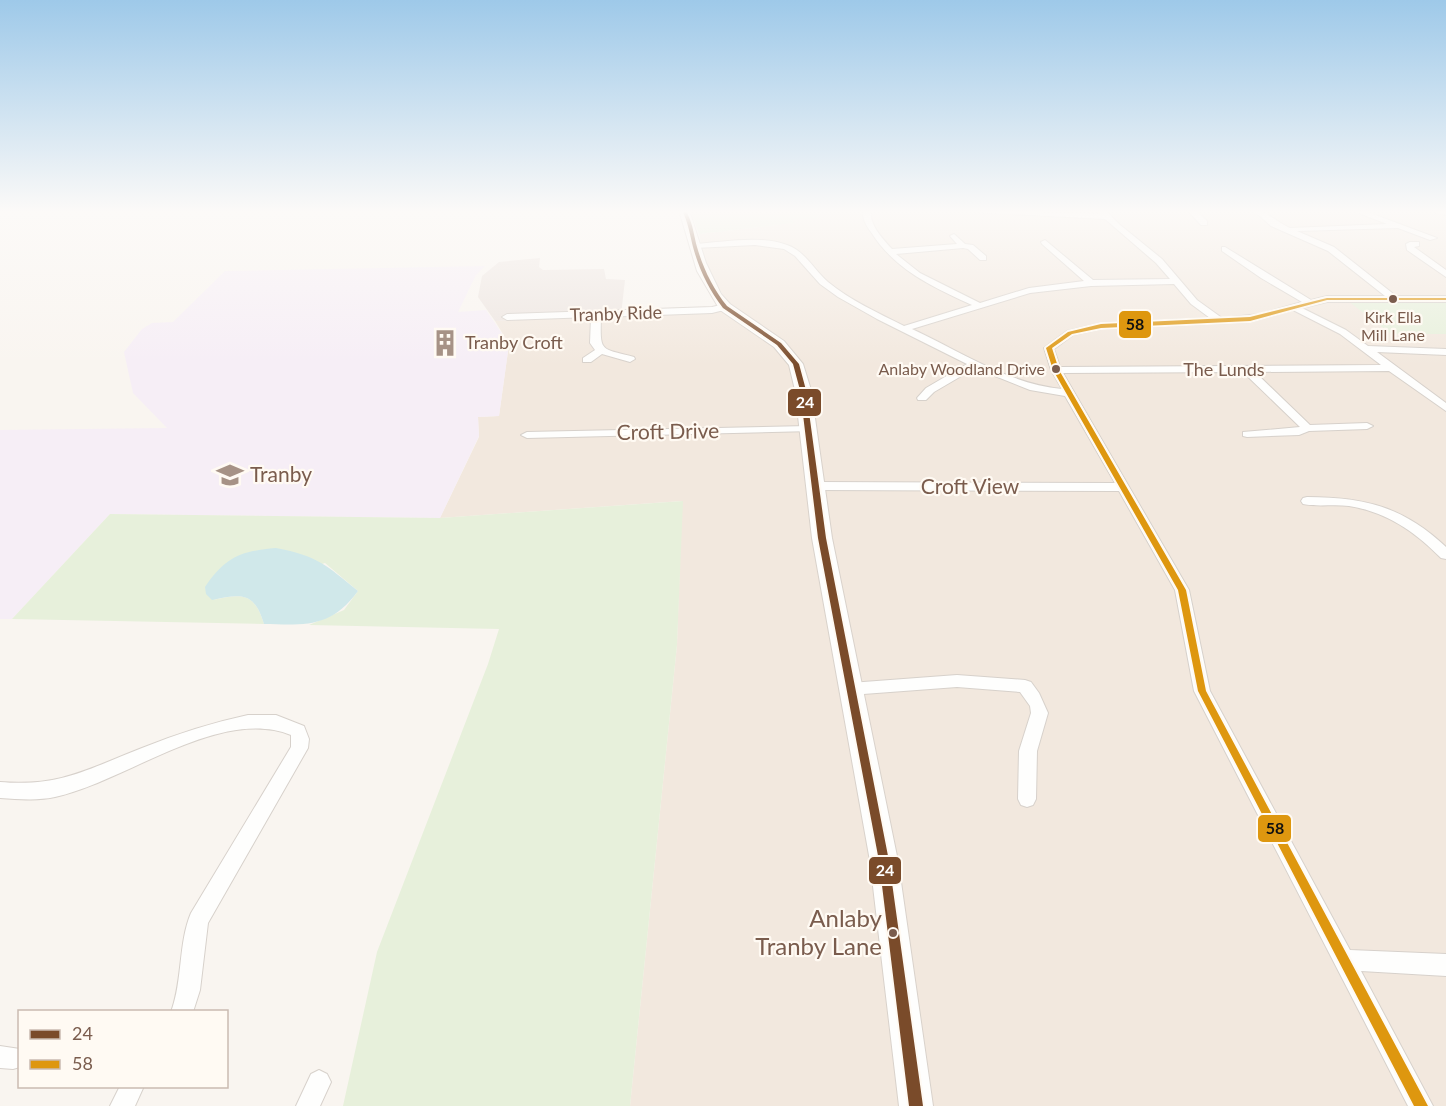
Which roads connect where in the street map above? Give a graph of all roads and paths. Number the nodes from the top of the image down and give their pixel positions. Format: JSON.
{"nodes":[{"id":1,"x":701,"y":262,"type":"edge"},
{"id":2,"x":804,"y":262,"type":"edge"},
{"id":3,"x":899,"y":262,"type":"edge"},
{"id":4,"x":1067,"y":262,"type":"edge"},
{"id":5,"x":1160,"y":262,"type":"edge"},
{"id":6,"x":1243,"y":262,"type":"edge"},
{"id":7,"x":1347,"y":262,"type":"edge"},
{"id":8,"x":1429,"y":262,"type":"edge"},
{"id":9,"x":1445,"y":273,"type":"edge"},
{"id":10,"x":1177,"y":281,"type":"junction"},
{"id":11,"x":1090,"y":283,"type":"junction"},
{"id":12,"x":1446,"y":299,"type":"edge"},
{"id":13,"x":1395,"y":300,"type":"junction"},
{"id":14,"x":1309,"y":302,"type":"junction"},
{"id":15,"x":978,"y":305,"type":"junction"},
{"id":16,"x":725,"y":308,"type":"junction"},
{"id":17,"x":1296,"y":308,"type":"junction"},
{"id":18,"x":596,"y":315,"type":"junction"},
{"id":19,"x":507,"y":317,"type":"dead end"},
{"id":20,"x":1219,"y":320,"type":"junction"},
{"id":21,"x":903,"y":329,"type":"junction"},
{"id":22,"x":1369,"y":349,"type":"junction"},
{"id":23,"x":601,"y":351,"type":"junction"},
{"id":24,"x":1446,"y":352,"type":"edge"},
{"id":25,"x":630,"y":359,"type":"dead end"},
{"id":26,"x":587,"y":360,"type":"dead end"},
{"id":27,"x":972,"y":365,"type":"junction"},
{"id":28,"x":1391,"y":368,"type":"junction"},
{"id":29,"x":1056,"y":370,"type":"junction"},
{"id":30,"x":1247,"y":370,"type":"junction"},
{"id":31,"x":912,"y":389,"type":"dead end"},
{"id":32,"x":1070,"y":393,"type":"junction"},
{"id":33,"x":1446,"y":408,"type":"edge"},
{"id":34,"x":1369,"y":426,"type":"dead end"},
{"id":35,"x":1307,"y":428,"type":"junction"},
{"id":36,"x":808,"y":429,"type":"junction"},
{"id":37,"x":1247,"y":434,"type":"dead end"},
{"id":38,"x":527,"y":435,"type":"dead end"},
{"id":39,"x":816,"y":486,"type":"junction"},
{"id":40,"x":1124,"y":487,"type":"junction"},
{"id":41,"x":1307,"y":501,"type":"dead end"},
{"id":42,"x":1446,"y":555,"type":"edge"},
{"id":43,"x":850,"y":689,"type":"junction"},
{"id":44,"x":0,"y":790,"type":"edge"},
{"id":45,"x":1027,"y":799,"type":"dead end"},
{"id":46,"x":1344,"y":960,"type":"junction"},
{"id":47,"x":1446,"y":965,"type":"edge"},
{"id":48,"x":182,"y":1010,"type":"edge"},
{"id":49,"x":319,"y":1082,"type":"dead end"},
{"id":50,"x":132,"y":1088,"type":"edge"},
{"id":51,"x":122,"y":1106,"type":"edge"},
{"id":52,"x":308,"y":1106,"type":"edge"},
{"id":53,"x":916,"y":1106,"type":"edge"},
{"id":54,"x":1421,"y":1106,"type":"edge"}],
"edges":[{"from":1,"to":16,"type":"main road"},
{"from":2,"to":21,"type":"street"},
{"from":3,"to":15,"type":"street"},
{"from":4,"to":11,"type":"street"},
{"from":5,"to":10,"type":"street"},
{"from":6,"to":14,"type":"street"},
{"from":7,"to":13,"type":"street"},
{"from":8,"to":9,"type":"street"},
{"from":10,"to":11,"type":"street"},
{"from":10,"to":20,"type":"street"},
{"from":11,"to":15,"type":"street"},
{"from":12,"to":13,"type":"street"},
{"from":13,"to":14,"type":"street"},
{"from":14,"to":17,"type":"street"},
{"from":15,"to":21,"type":"street"},
{"from":16,"to":18,"type":"street","name":"Tranby Ride"},
{"from":16,"to":36,"type":"main road"},
{"from":17,"to":20,"type":"street"},
{"from":17,"to":22,"type":"street"},
{"from":18,"to":19,"type":"street","name":"Tranby Ride"},
{"from":18,"to":23,"type":"street"},
{"from":20,"to":29,"type":"street"},
{"from":21,"to":27,"type":"street"},
{"from":22,"to":24,"type":"street"},
{"from":22,"to":28,"type":"street"},
{"from":23,"to":25,"type":"street"},
{"from":23,"to":26,"type":"street"},
{"from":27,"to":31,"type":"street"},
{"from":27,"to":32,"type":"street"},
{"from":28,"to":30,"type":"street","name":"The Lunds"},
{"from":28,"to":33,"type":"street"},
{"from":29,"to":30,"type":"street","name":"The Lunds"},
{"from":29,"to":32,"type":"street"},
{"from":30,"to":35,"type":"street"},
{"from":32,"to":40,"type":"street"},
{"from":34,"to":35,"type":"street"},
{"from":35,"to":37,"type":"street"},
{"from":36,"to":38,"type":"street","name":"Croft Drive"},
{"from":36,"to":39,"type":"main road"},
{"from":39,"to":40,"type":"street","name":"Croft View"},
{"from":39,"to":43,"type":"main road"},
{"from":40,"to":46,"type":"street"},
{"from":41,"to":42,"type":"street"},
{"from":43,"to":45,"type":"street"},
{"from":43,"to":53,"type":"main road"},
{"from":44,"to":48,"type":"street"},
{"from":46,"to":47,"type":"street"},
{"from":46,"to":54,"type":"street"},
{"from":49,"to":52,"type":"street"},
{"from":50,"to":51,"type":"street"}]}
